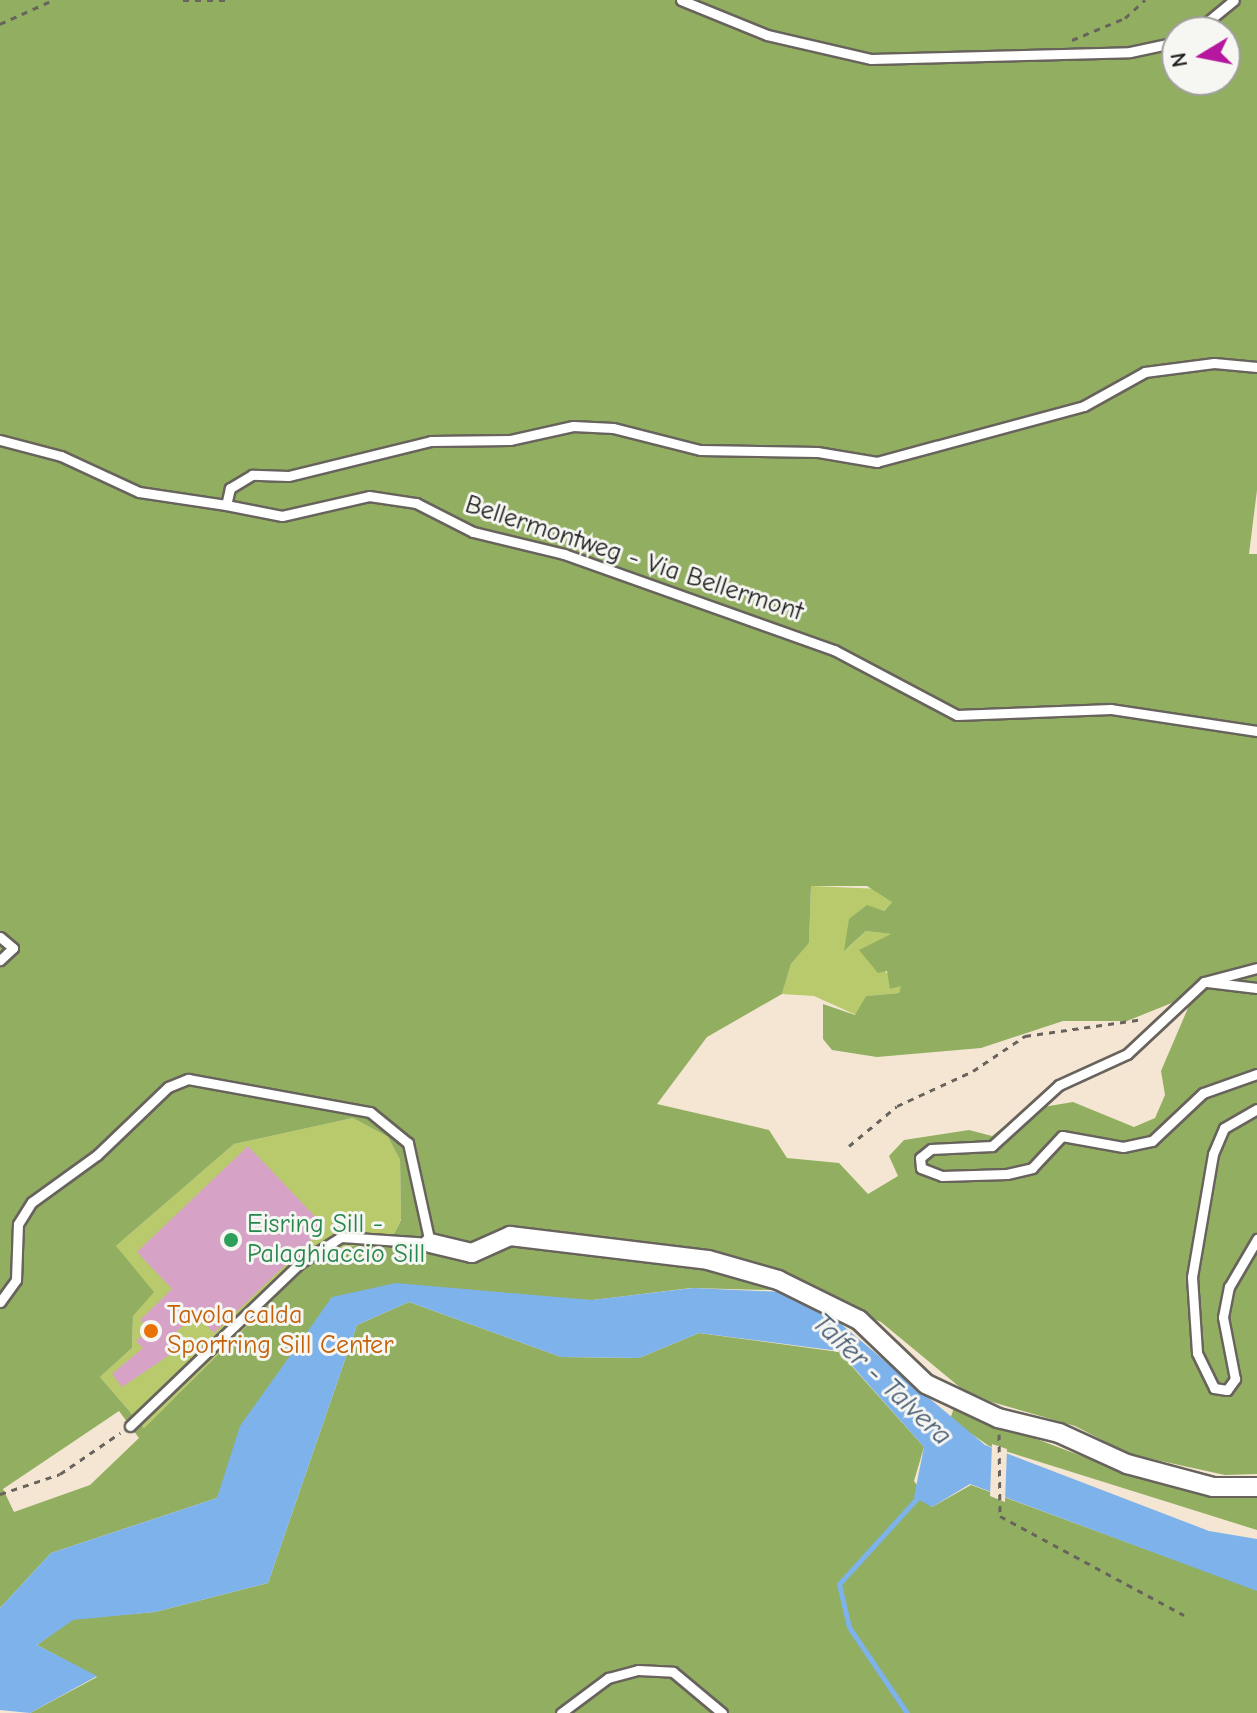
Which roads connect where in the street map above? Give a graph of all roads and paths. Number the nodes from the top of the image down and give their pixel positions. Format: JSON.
{"nodes":[{"id":1,"x":53,"y":0,"type":"edge"},
{"id":2,"x":183,"y":0,"type":"edge"},
{"id":3,"x":228,"y":0,"type":"edge"},
{"id":4,"x":681,"y":0,"type":"edge"},
{"id":5,"x":1145,"y":0,"type":"edge"},
{"id":6,"x":1234,"y":0,"type":"edge"},
{"id":7,"x":1214,"y":16,"type":"edge"},
{"id":8,"x":0,"y":24,"type":"edge"},
{"id":9,"x":1161,"y":45,"type":"edge"},
{"id":10,"x":1065,"y":51,"type":"junction"},
{"id":11,"x":1257,"y":367,"type":"edge"},
{"id":12,"x":0,"y":440,"type":"edge"},
{"id":13,"x":226,"y":505,"type":"junction"},
{"id":14,"x":1257,"y":731,"type":"edge"},
{"id":15,"x":0,"y":937,"type":"edge"},
{"id":16,"x":0,"y":960,"type":"edge"},
{"id":17,"x":1257,"y":968,"type":"edge"},
{"id":18,"x":1204,"y":982,"type":"junction"},
{"id":19,"x":1257,"y":988,"type":"edge"},
{"id":20,"x":1184,"y":1002,"type":"junction"},
{"id":21,"x":1257,"y":1074,"type":"edge"},
{"id":22,"x":1257,"y":1109,"type":"edge"},
{"id":23,"x":849,"y":1146,"type":"dead end"},
{"id":24,"x":1257,"y":1239,"type":"edge"},
{"id":25,"x":430,"y":1243,"type":"junction"},
{"id":26,"x":0,"y":1302,"type":"edge"},
{"id":27,"x":998,"y":1418,"type":"junction"},
{"id":28,"x":130,"y":1426,"type":"joint"},
{"id":29,"x":1257,"y":1487,"type":"edge"},
{"id":30,"x":0,"y":1494,"type":"edge"},
{"id":31,"x":1184,"y":1615,"type":"dead end"},
{"id":32,"x":561,"y":1713,"type":"edge"},
{"id":33,"x":722,"y":1713,"type":"edge"}],
"edges":[{"from":1,"to":8,"type":"path"},
{"from":2,"to":3,"type":"path"},
{"from":4,"to":10,"type":"lane"},
{"from":5,"to":10,"type":"path"},
{"from":6,"to":7,"type":"lane"},
{"from":9,"to":10,"type":"lane"},
{"from":11,"to":13,"type":"lane"},
{"from":12,"to":13,"type":"lane","name":"Bellermontweg - Via Bellermont"},
{"from":13,"to":14,"type":"lane","name":"Bellermontweg - Via Bellermont"},
{"from":15,"to":16,"type":"lane"},
{"from":17,"to":18,"type":"lane"},
{"from":18,"to":19,"type":"lane"},
{"from":18,"to":20,"type":"lane"},
{"from":20,"to":21,"type":"lane"},
{"from":20,"to":23,"type":"path"},
{"from":22,"to":24,"type":"lane"},
{"from":25,"to":26,"type":"lane"},
{"from":25,"to":27,"type":"street"},
{"from":25,"to":28,"type":"lane"},
{"from":27,"to":29,"type":"street"},
{"from":27,"to":31,"type":"path"},
{"from":28,"to":30,"type":"path"},
{"from":32,"to":33,"type":"lane"}]}
